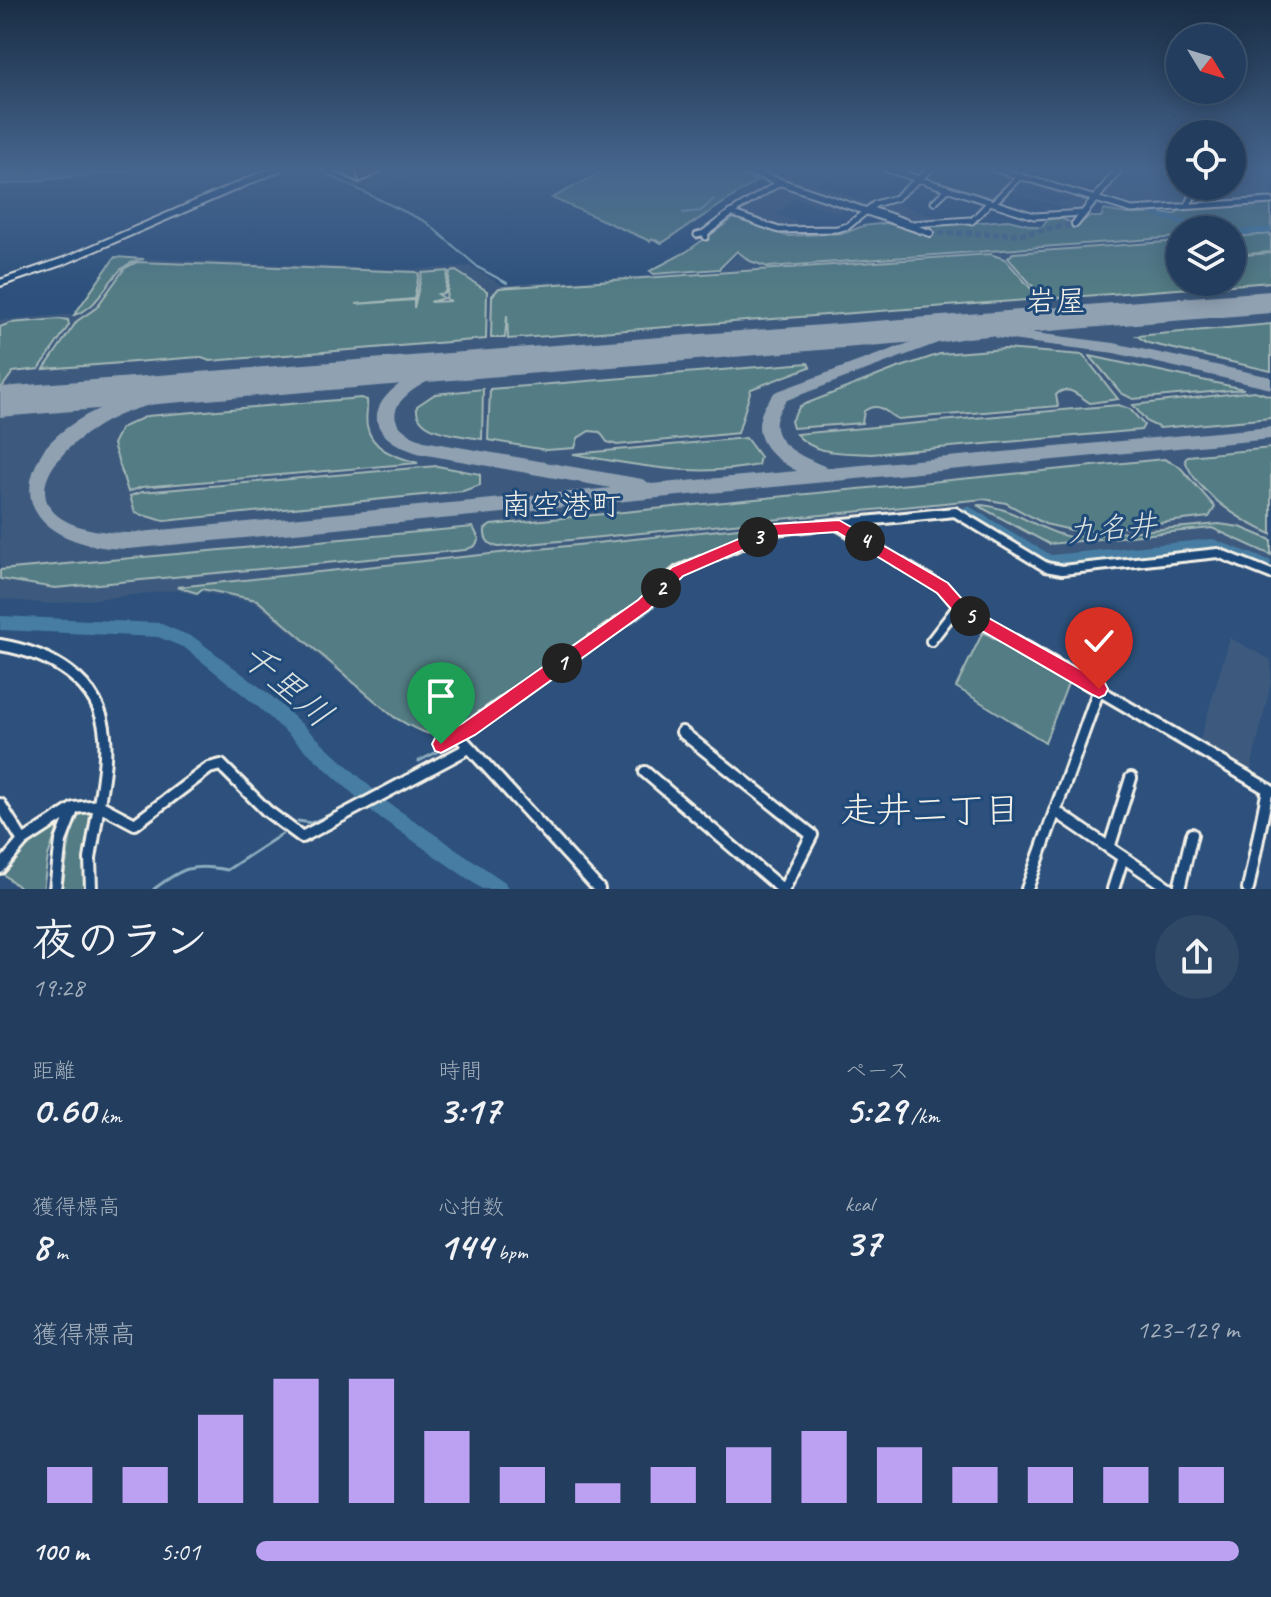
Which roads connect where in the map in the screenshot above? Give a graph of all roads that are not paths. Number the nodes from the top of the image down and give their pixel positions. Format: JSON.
{"nodes":[{"id":1,"x":184,"y":209,"type":"edge"},
{"id":2,"x":737,"y":209,"type":"edge"},
{"id":3,"x":862,"y":209,"type":"edge"},
{"id":4,"x":870,"y":209,"type":"edge"},
{"id":5,"x":983,"y":209,"type":"edge"},
{"id":6,"x":1014,"y":209,"type":"edge"},
{"id":7,"x":1087,"y":209,"type":"edge"},
{"id":8,"x":867,"y":211,"type":"junction"},
{"id":9,"x":731,"y":213,"type":"junction"},
{"id":10,"x":1084,"y":213,"type":"junction"},
{"id":11,"x":1075,"y":224,"type":"tunnel mouth"},
{"id":12,"x":930,"y":233,"type":"tunnel mouth"},
{"id":13,"x":702,"y":235,"type":"dead end"},
{"id":14,"x":0,"y":283,"type":"edge"},
{"id":15,"x":839,"y":526,"type":"junction"},
{"id":16,"x":1271,"y":574,"type":"edge"},
{"id":17,"x":958,"y":606,"type":"junction"},
{"id":18,"x":931,"y":641,"type":"dead end"},
{"id":19,"x":0,"y":645,"type":"edge"},
{"id":20,"x":1099,"y":689,"type":"junction"},
{"id":21,"x":682,"y":732,"type":"dead end"},
{"id":22,"x":458,"y":735,"type":"junction"},
{"id":23,"x":441,"y":744,"type":"dead end"},
{"id":24,"x":467,"y":749,"type":"junction"},
{"id":25,"x":645,"y":772,"type":"dead end"},
{"id":26,"x":1131,"y":778,"type":"dead end"},
{"id":27,"x":1270,"y":790,"type":"edge"},
{"id":28,"x":0,"y":804,"type":"edge"},
{"id":29,"x":99,"y":805,"type":"junction"},
{"id":30,"x":74,"y":808,"type":"junction"},
{"id":31,"x":1055,"y":811,"type":"junction"},
{"id":32,"x":1192,"y":834,"type":"dead end"},
{"id":33,"x":23,"y":841,"type":"junction"},
{"id":34,"x":1109,"y":848,"type":"junction"},
{"id":35,"x":1123,"y":857,"type":"junction"},
{"id":36,"x":0,"y":868,"type":"edge"},
{"id":37,"x":55,"y":889,"type":"edge"},
{"id":38,"x":91,"y":889,"type":"edge"},
{"id":39,"x":599,"y":889,"type":"edge"},
{"id":40,"x":783,"y":889,"type":"edge"},
{"id":41,"x":1027,"y":889,"type":"edge"},
{"id":42,"x":1113,"y":889,"type":"edge"},
{"id":43,"x":1170,"y":889,"type":"edge"},
{"id":44,"x":1179,"y":889,"type":"edge"},
{"id":45,"x":1248,"y":889,"type":"edge"}],
"edges":[{"from":1,"to":14,"type":"street"},
{"from":2,"to":9,"type":"street"},
{"from":3,"to":8,"type":"street"},
{"from":4,"to":8,"type":"street"},
{"from":5,"to":8,"type":"street"},
{"from":6,"to":10,"type":"street"},
{"from":7,"to":10,"type":"street"},
{"from":8,"to":9,"type":"street"},
{"from":8,"to":12,"type":"street"},
{"from":9,"to":13,"type":"street"},
{"from":10,"to":11,"type":"street"},
{"from":15,"to":16,"type":"street"},
{"from":15,"to":17,"type":"street"},
{"from":15,"to":22,"type":"street"},
{"from":17,"to":18,"type":"street"},
{"from":17,"to":20,"type":"street"},
{"from":19,"to":29,"type":"street"},
{"from":20,"to":27,"type":"street"},
{"from":20,"to":31,"type":"street"},
{"from":21,"to":40,"type":"street"},
{"from":22,"to":23,"type":"street"},
{"from":22,"to":24,"type":"street"},
{"from":24,"to":29,"type":"street"},
{"from":24,"to":39,"type":"street"},
{"from":25,"to":40,"type":"street"},
{"from":26,"to":34,"type":"street"},
{"from":27,"to":45,"type":"street"},
{"from":28,"to":33,"type":"street"},
{"from":29,"to":30,"type":"street"},
{"from":29,"to":38,"type":"street"},
{"from":30,"to":33,"type":"street"},
{"from":30,"to":37,"type":"street"},
{"from":31,"to":34,"type":"street"},
{"from":31,"to":41,"type":"street"},
{"from":32,"to":44,"type":"street"},
{"from":33,"to":36,"type":"street"},
{"from":34,"to":35,"type":"street"},
{"from":35,"to":42,"type":"street"},
{"from":35,"to":43,"type":"street"}]}
